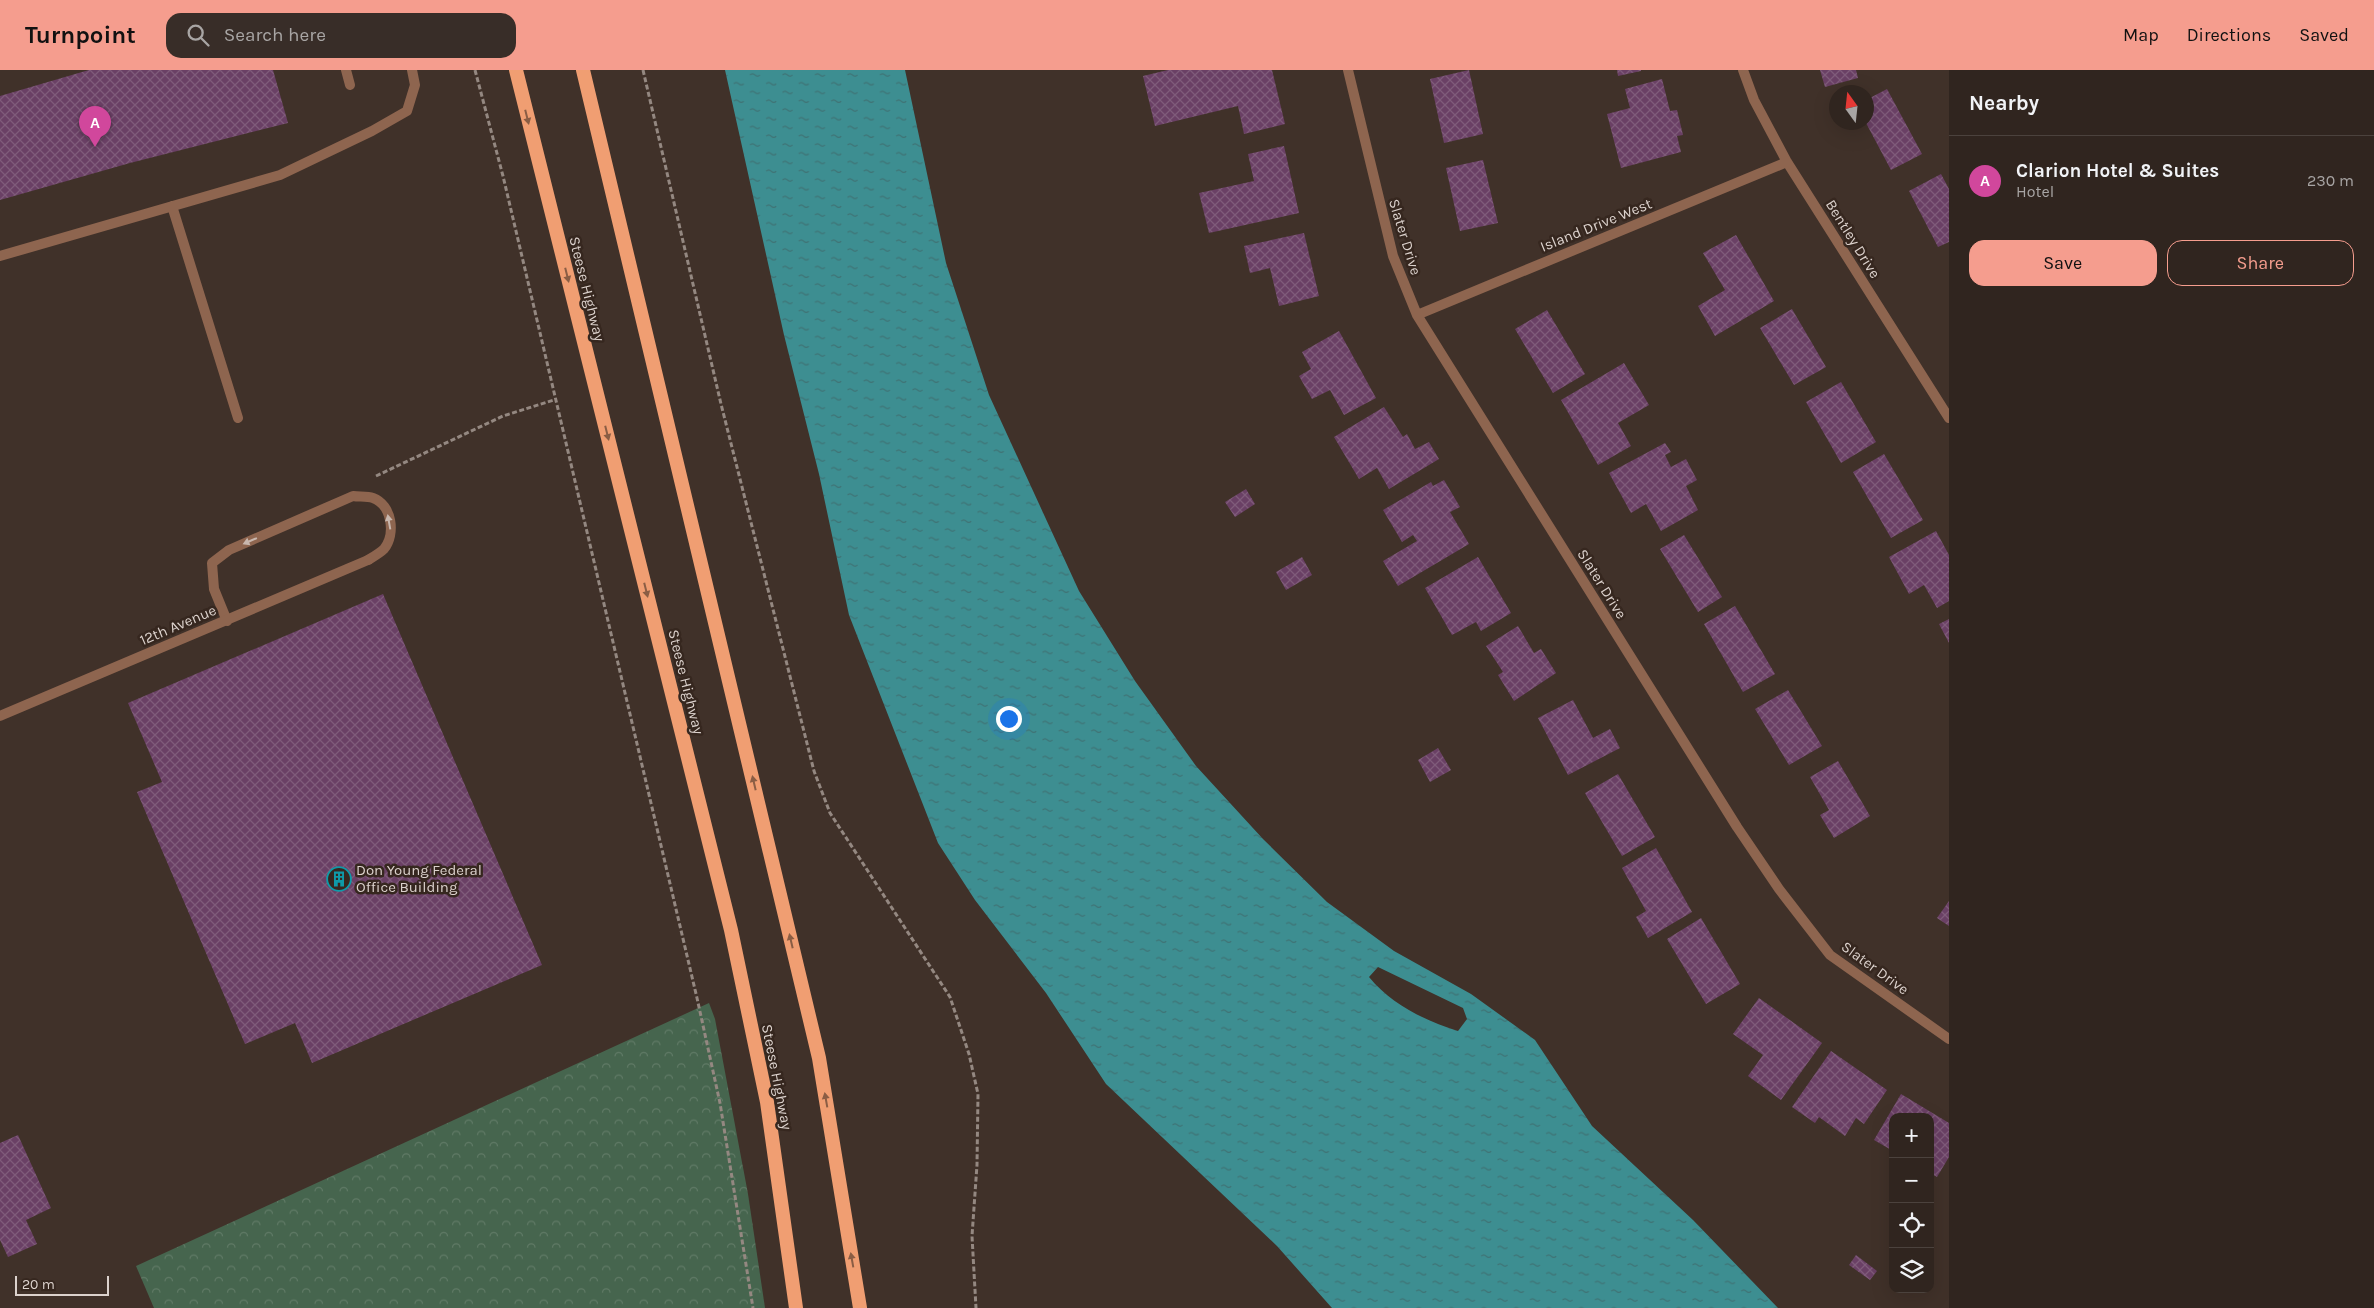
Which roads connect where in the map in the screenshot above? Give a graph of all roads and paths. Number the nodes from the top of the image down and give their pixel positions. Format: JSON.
{"nodes":[{"id":1,"x":346,"y":70,"type":"edge"},
{"id":2,"x":412,"y":70,"type":"edge"},
{"id":3,"x":475,"y":70,"type":"edge"},
{"id":4,"x":516,"y":70,"type":"edge"},
{"id":5,"x":583,"y":70,"type":"edge"},
{"id":6,"x":644,"y":70,"type":"edge"},
{"id":7,"x":1348,"y":70,"type":"edge"},
{"id":8,"x":1743,"y":70,"type":"edge"},
{"id":9,"x":350,"y":85,"type":"dead end"},
{"id":10,"x":1787,"y":162,"type":"junction"},
{"id":11,"x":172,"y":206,"type":"junction"},
{"id":12,"x":0,"y":256,"type":"edge"},
{"id":13,"x":1417,"y":315,"type":"junction"},
{"id":14,"x":554,"y":400,"type":"junction"},
{"id":15,"x":238,"y":418,"type":"dead end"},
{"id":16,"x":1949,"y":418,"type":"edge"},
{"id":17,"x":353,"y":496,"type":"junction"},
{"id":18,"x":226,"y":621,"type":"junction"},
{"id":19,"x":0,"y":716,"type":"edge"},
{"id":20,"x":1949,"y":1039,"type":"edge"},
{"id":21,"x":753,"y":1308,"type":"edge"},
{"id":22,"x":796,"y":1308,"type":"edge"},
{"id":23,"x":860,"y":1308,"type":"edge"},
{"id":24,"x":976,"y":1308,"type":"edge"}],
"edges":[{"from":1,"to":9,"type":"street"},
{"from":2,"to":11,"type":"street"},
{"from":3,"to":14,"type":"path"},
{"from":4,"to":22,"type":"highway","name":"Steese Highway","one_way":true},
{"from":23,"to":5,"type":"highway","one_way":true},
{"from":6,"to":24,"type":"path"},
{"from":7,"to":13,"type":"street","name":"Slater Drive"},
{"from":8,"to":10,"type":"street","name":"Bentley Drive"},
{"from":10,"to":13,"type":"street","name":"Island Drive West"},
{"from":10,"to":16,"type":"street","name":"Bentley Drive"},
{"from":11,"to":12,"type":"street"},
{"from":11,"to":15,"type":"street"},
{"from":13,"to":20,"type":"street","name":"Slater Drive"},
{"from":14,"to":17,"type":"path"},
{"from":14,"to":21,"type":"path"},
{"from":17,"to":18,"type":"street","one_way":true},
{"from":18,"to":17,"type":"street","name":"12th Avenue","one_way":true},
{"from":18,"to":19,"type":"street","name":"12th Avenue"}]}
